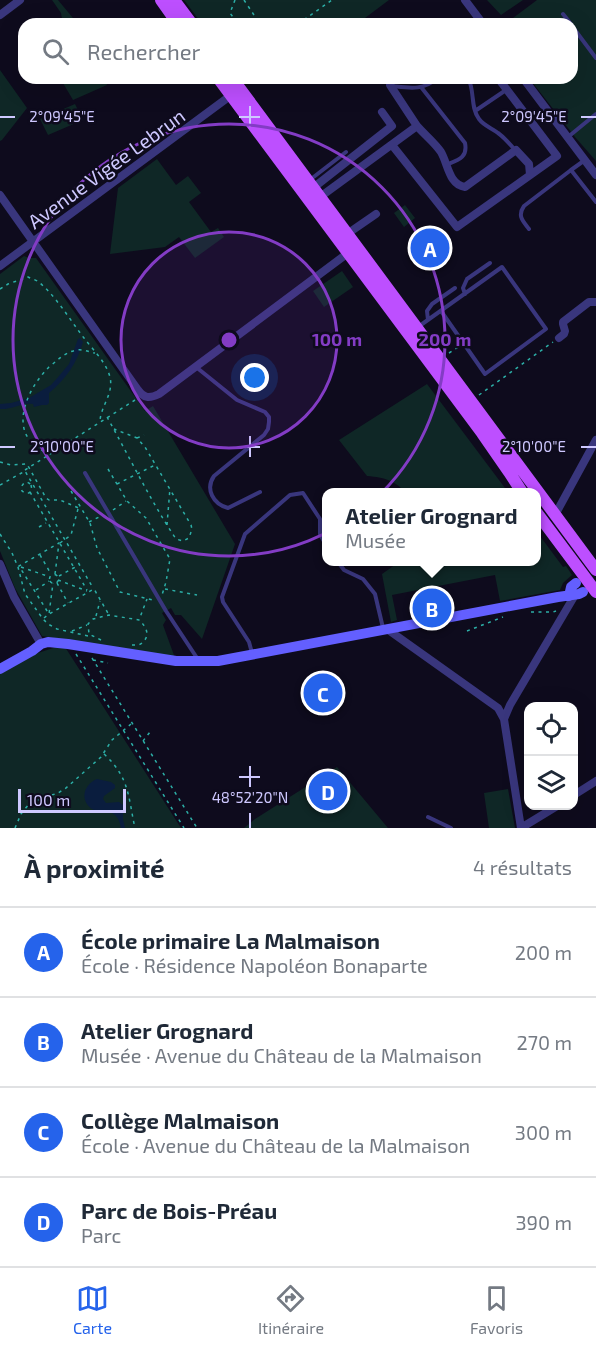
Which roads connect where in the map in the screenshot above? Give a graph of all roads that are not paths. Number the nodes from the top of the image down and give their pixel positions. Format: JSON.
{"nodes":[{"id":1,"x":20,"y":0,"type":"edge"},
{"id":2,"x":161,"y":0,"type":"edge"},
{"id":3,"x":174,"y":0,"type":"edge"},
{"id":4,"x":465,"y":0,"type":"edge"},
{"id":5,"x":563,"y":14,"type":"dead end"},
{"id":6,"x":0,"y":15,"type":"edge"},
{"id":7,"x":174,"y":18,"type":"edge"},
{"id":8,"x":188,"y":18,"type":"edge"},
{"id":9,"x":478,"y":18,"type":"edge"},
{"id":10,"x":566,"y":18,"type":"edge"},
{"id":11,"x":578,"y":34,"type":"edge"},
{"id":12,"x":596,"y":58,"type":"edge"},
{"id":13,"x":222,"y":84,"type":"edge"},
{"id":14,"x":236,"y":84,"type":"edge"},
{"id":15,"x":393,"y":84,"type":"edge"},
{"id":16,"x":404,"y":84,"type":"edge"},
{"id":17,"x":430,"y":84,"type":"edge"},
{"id":18,"x":471,"y":84,"type":"edge"},
{"id":19,"x":502,"y":84,"type":"edge"},
{"id":20,"x":527,"y":84,"type":"edge"},
{"id":21,"x":421,"y":87,"type":"junction"},
{"id":22,"x":507,"y":90,"type":"junction"},
{"id":23,"x":230,"y":96,"type":"junction"},
{"id":24,"x":475,"y":111,"type":"junction"},
{"id":25,"x":382,"y":112,"type":"dead end"},
{"id":26,"x":596,"y":114,"type":"edge"},
{"id":27,"x":417,"y":126,"type":"junction"},
{"id":28,"x":567,"y":137,"type":"junction"},
{"id":29,"x":392,"y":145,"type":"junction"},
{"id":30,"x":516,"y":150,"type":"junction"},
{"id":31,"x":346,"y":152,"type":"dead end"},
{"id":32,"x":585,"y":160,"type":"junction"},
{"id":33,"x":446,"y":165,"type":"junction"},
{"id":34,"x":571,"y":170,"type":"junction"},
{"id":35,"x":530,"y":175,"type":"junction"},
{"id":36,"x":596,"y":175,"type":"edge"},
{"id":37,"x":309,"y":186,"type":"junction"},
{"id":38,"x":0,"y":195,"type":"edge"},
{"id":39,"x":596,"y":202,"type":"edge"},
{"id":40,"x":376,"y":214,"type":"dead end"},
{"id":41,"x":529,"y":230,"type":"dead end"},
{"id":42,"x":347,"y":234,"type":"junction"},
{"id":43,"x":33,"y":242,"type":"junction"},
{"id":44,"x":348,"y":253,"type":"junction"},
{"id":45,"x":490,"y":263,"type":"dead end"},
{"id":46,"x":0,"y":266,"type":"edge"},
{"id":47,"x":455,"y":288,"type":"dead end"},
{"id":48,"x":465,"y":294,"type":"junction"},
{"id":49,"x":596,"y":302,"type":"edge"},
{"id":50,"x":441,"y":311,"type":"junction"},
{"id":51,"x":428,"y":320,"type":"junction"},
{"id":52,"x":417,"y":328,"type":"junction"},
{"id":53,"x":559,"y":338,"type":"road end"},
{"id":54,"x":196,"y":367,"type":"junction"},
{"id":55,"x":596,"y":440,"type":"edge"},
{"id":56,"x":509,"y":472,"type":"junction"},
{"id":57,"x":85,"y":473,"type":"dead end"},
{"id":58,"x":519,"y":488,"type":"edge"},
{"id":59,"x":528,"y":488,"type":"edge"},
{"id":60,"x":535,"y":488,"type":"edge"},
{"id":61,"x":260,"y":492,"type":"dead end"},
{"id":62,"x":541,"y":496,"type":"edge"},
{"id":63,"x":541,"y":507,"type":"edge"},
{"id":64,"x":555,"y":515,"type":"junction"},
{"id":65,"x":541,"y":518,"type":"edge"},
{"id":66,"x":548,"y":528,"type":"junction"},
{"id":67,"x":322,"y":538,"type":"edge"},
{"id":68,"x":0,"y":564,"type":"edge"},
{"id":69,"x":341,"y":566,"type":"edge"},
{"id":70,"x":596,"y":570,"type":"edge"},
{"id":71,"x":585,"y":587,"type":"edge"},
{"id":72,"x":385,"y":629,"type":"junction"},
{"id":73,"x":41,"y":644,"type":"junction"},
{"id":74,"x":252,"y":654,"type":"junction"},
{"id":75,"x":199,"y":661,"type":"junction"},
{"id":76,"x":0,"y":669,"type":"edge"},
{"id":77,"x":504,"y":719,"type":"junction"},
{"id":78,"x":595,"y":783,"type":"edge"},
{"id":79,"x":578,"y":792,"type":"edge"},
{"id":80,"x":550,"y":810,"type":"edge"},
{"id":81,"x":428,"y":817,"type":"dead end"},
{"id":82,"x":451,"y":828,"type":"edge"},
{"id":83,"x":521,"y":828,"type":"edge"}],
"edges":[{"from":1,"to":6,"type":"street"},
{"from":2,"to":7,"type":"main road"},
{"from":3,"to":8,"type":"main road"},
{"from":4,"to":9,"type":"street"},
{"from":5,"to":10,"type":"lane"},
{"from":11,"to":12,"type":"lane"},
{"from":13,"to":23,"type":"main road"},
{"from":14,"to":37,"type":"main road"},
{"from":15,"to":27,"type":"street"},
{"from":16,"to":21,"type":"lane"},
{"from":17,"to":21,"type":"lane"},
{"from":18,"to":24,"type":"lane"},
{"from":19,"to":22,"type":"street"},
{"from":20,"to":28,"type":"street"},
{"from":21,"to":33,"type":"lane"},
{"from":22,"to":24,"type":"lane"},
{"from":22,"to":35,"type":"street"},
{"from":23,"to":37,"type":"main road"},
{"from":23,"to":43,"type":"street","name":"Avenue Vigée Lebrun"},
{"from":24,"to":30,"type":"lane"},
{"from":25,"to":37,"type":"street"},
{"from":26,"to":28,"type":"lane"},
{"from":27,"to":29,"type":"street"},
{"from":27,"to":33,"type":"street"},
{"from":28,"to":32,"type":"street"},
{"from":29,"to":35,"type":"street"},
{"from":29,"to":37,"type":"street"},
{"from":30,"to":33,"type":"street"},
{"from":30,"to":35,"type":"street"},
{"from":31,"to":37,"type":"lane"},
{"from":32,"to":34,"type":"lane"},
{"from":32,"to":36,"type":"street"},
{"from":34,"to":39,"type":"lane"},
{"from":34,"to":41,"type":"lane"},
{"from":37,"to":42,"type":"main road"},
{"from":37,"to":44,"type":"main road"},
{"from":38,"to":43,"type":"street"},
{"from":40,"to":42,"type":"street"},
{"from":42,"to":52,"type":"main road"},
{"from":43,"to":46,"type":"street","name":"Avenue Vigée Lebrun"},
{"from":43,"to":54,"type":"street"},
{"from":44,"to":54,"type":"street"},
{"from":44,"to":56,"type":"main road"},
{"from":45,"to":48,"type":"lane"},
{"from":47,"to":51,"type":"lane"},
{"from":48,"to":50,"type":"lane"},
{"from":48,"to":50,"type":"lane"},
{"from":49,"to":53,"type":"street"},
{"from":50,"to":51,"type":"lane"},
{"from":51,"to":52,"type":"lane"},
{"from":52,"to":60,"type":"main road"},
{"from":54,"to":61,"type":"lane"},
{"from":55,"to":64,"type":"street"},
{"from":56,"to":58,"type":"main road"},
{"from":56,"to":59,"type":"main road"},
{"from":57,"to":75,"type":"lane"},
{"from":62,"to":64,"type":"main road"},
{"from":63,"to":64,"type":"main road"},
{"from":64,"to":66,"type":"main road"},
{"from":64,"to":70,"type":"main road"},
{"from":65,"to":66,"type":"main road"},
{"from":66,"to":71,"type":"main road"},
{"from":67,"to":74,"type":"lane"},
{"from":68,"to":73,"type":"street"},
{"from":69,"to":72,"type":"lane"},
{"from":71,"to":72,"type":"street"},
{"from":71,"to":77,"type":"street"},
{"from":72,"to":74,"type":"street"},
{"from":72,"to":77,"type":"street"},
{"from":73,"to":75,"type":"street"},
{"from":73,"to":76,"type":"street"},
{"from":74,"to":75,"type":"street"},
{"from":77,"to":83,"type":"street"},
{"from":78,"to":79,"type":"street"},
{"from":80,"to":83,"type":"street"},
{"from":81,"to":82,"type":"lane"}]}
